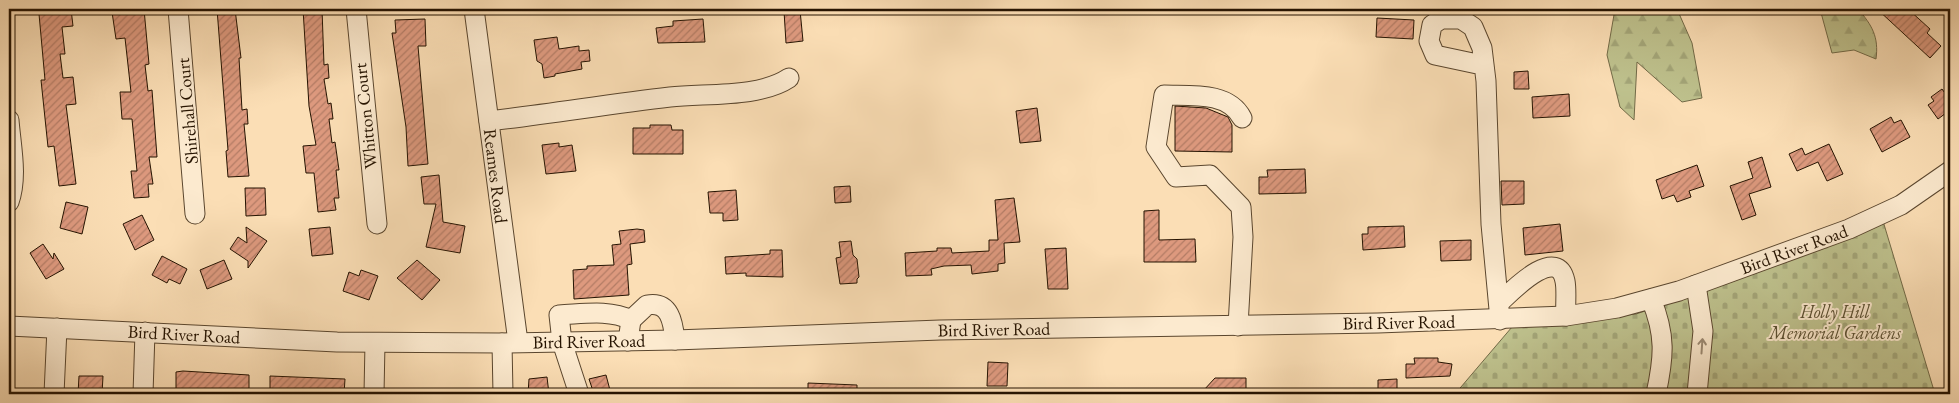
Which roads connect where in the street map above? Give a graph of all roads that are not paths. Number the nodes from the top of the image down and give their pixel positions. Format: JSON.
{"nodes":[{"id":1,"x":178,"y":9,"type":"edge"},
{"id":2,"x":356,"y":9,"type":"edge"},
{"id":3,"x":474,"y":9,"type":"edge"},
{"id":4,"x":1482,"y":66,"type":"dead end"},
{"id":5,"x":789,"y":78,"type":"dead end"},
{"id":6,"x":1242,"y":118,"type":"dead end"},
{"id":7,"x":9,"y":120,"type":"edge"},
{"id":8,"x":489,"y":121,"type":"junction"},
{"id":9,"x":1950,"y":172,"type":"edge"},
{"id":10,"x":9,"y":202,"type":"edge"},
{"id":11,"x":195,"y":214,"type":"dead end"},
{"id":12,"x":377,"y":224,"type":"dead end"},
{"id":13,"x":1696,"y":285,"type":"junction"},
{"id":14,"x":1651,"y":299,"type":"junction"},
{"id":15,"x":1500,"y":311,"type":"junction"},
{"id":16,"x":1566,"y":316,"type":"junction"},
{"id":17,"x":631,"y":320,"type":"junction"},
{"id":18,"x":9,"y":326,"type":"edge"},
{"id":19,"x":1238,"y":326,"type":"junction"},
{"id":20,"x":57,"y":328,"type":"junction"},
{"id":21,"x":145,"y":332,"type":"junction"},
{"id":22,"x":675,"y":340,"type":"junction"},
{"id":23,"x":628,"y":341,"type":"junction"},
{"id":24,"x":510,"y":342,"type":"junction"},
{"id":25,"x":562,"y":342,"type":"junction"},
{"id":26,"x":375,"y":343,"type":"junction"},
{"id":27,"x":54,"y":394,"type":"edge"},
{"id":28,"x":143,"y":394,"type":"edge"},
{"id":29,"x":374,"y":394,"type":"edge"},
{"id":30,"x":502,"y":394,"type":"edge"},
{"id":31,"x":579,"y":394,"type":"edge"},
{"id":32,"x":1656,"y":394,"type":"edge"},
{"id":33,"x":1697,"y":394,"type":"edge"}],
"edges":[{"from":1,"to":11,"type":"street","name":"Shirehall Court"},
{"from":2,"to":12,"type":"street","name":"Whitton Court"},
{"from":3,"to":8,"type":"street","name":"Reames Road"},
{"from":4,"to":15,"type":"street"},
{"from":5,"to":8,"type":"street"},
{"from":6,"to":19,"type":"street"},
{"from":7,"to":10,"type":"street"},
{"from":8,"to":24,"type":"street","name":"Reames Road"},
{"from":9,"to":13,"type":"street","name":"Bird River Road"},
{"from":13,"to":14,"type":"street","name":"Bird River Road"},
{"from":33,"to":13,"type":"street","one_way":true},
{"from":14,"to":16,"type":"street","name":"Bird River Road"},
{"from":14,"to":32,"type":"street"},
{"from":15,"to":16,"type":"street","name":"Bird River Road"},
{"from":15,"to":16,"type":"street"},
{"from":15,"to":19,"type":"street","name":"Bird River Road"},
{"from":17,"to":22,"type":"street"},
{"from":17,"to":23,"type":"street"},
{"from":17,"to":25,"type":"street"},
{"from":18,"to":20,"type":"street","name":"Bird River Road"},
{"from":19,"to":22,"type":"street","name":"Bird River Road"},
{"from":20,"to":21,"type":"street","name":"Bird River Road"},
{"from":20,"to":27,"type":"street"},
{"from":21,"to":26,"type":"street","name":"Bird River Road"},
{"from":21,"to":28,"type":"street"},
{"from":22,"to":23,"type":"street","name":"Bird River Road"},
{"from":23,"to":25,"type":"street","name":"Bird River Road"},
{"from":24,"to":25,"type":"street","name":"Bird River Road"},
{"from":24,"to":26,"type":"street","name":"Bird River Road"},
{"from":24,"to":30,"type":"street","name":"Reames Road"},
{"from":25,"to":31,"type":"street"},
{"from":26,"to":29,"type":"street"}]}
